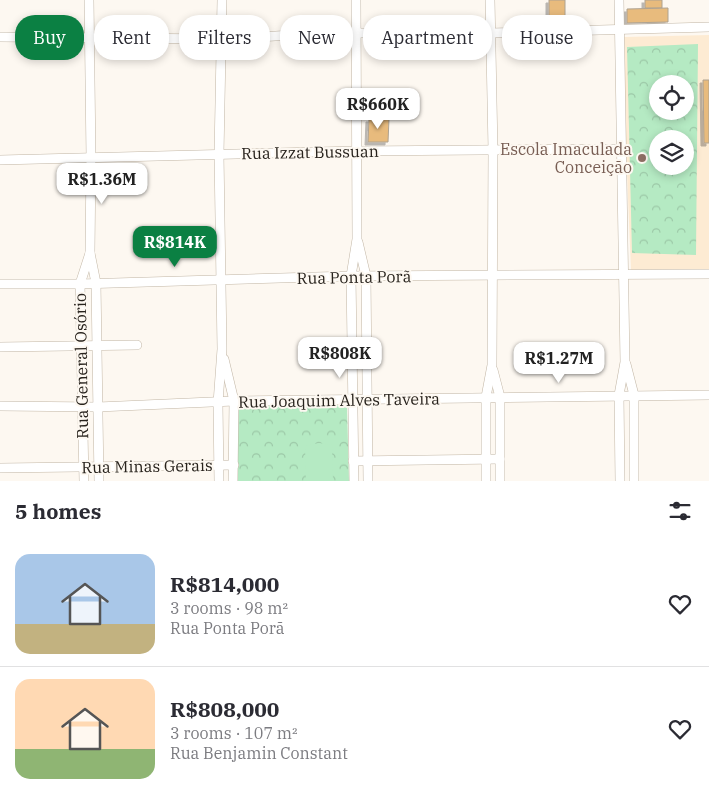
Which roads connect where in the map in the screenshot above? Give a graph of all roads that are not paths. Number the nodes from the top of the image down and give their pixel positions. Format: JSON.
{"nodes":[{"id":1,"x":89,"y":0,"type":"edge"},
{"id":2,"x":222,"y":0,"type":"edge"},
{"id":3,"x":356,"y":0,"type":"edge"},
{"id":4,"x":490,"y":0,"type":"edge"},
{"id":5,"x":619,"y":0,"type":"edge"},
{"id":6,"x":222,"y":15,"type":"edge"},
{"id":7,"x":490,"y":15,"type":"edge"},
{"id":8,"x":709,"y":27,"type":"edge"},
{"id":9,"x":619,"y":30,"type":"junction"},
{"id":10,"x":357,"y":33,"type":"junction"},
{"id":11,"x":363,"y":33,"type":"edge"},
{"id":12,"x":492,"y":33,"type":"edge"},
{"id":13,"x":0,"y":37,"type":"edge"},
{"id":14,"x":90,"y":37,"type":"junction"},
{"id":15,"x":270,"y":37,"type":"edge"},
{"id":16,"x":179,"y":38,"type":"edge"},
{"id":17,"x":221,"y":60,"type":"edge"},
{"id":18,"x":491,"y":60,"type":"edge"},
{"id":19,"x":621,"y":149,"type":"junction"},
{"id":20,"x":493,"y":150,"type":"junction"},
{"id":21,"x":358,"y":151,"type":"junction"},
{"id":22,"x":219,"y":154,"type":"junction"},
{"id":23,"x":92,"y":158,"type":"junction"},
{"id":24,"x":0,"y":160,"type":"edge"},
{"id":25,"x":358,"y":239,"type":"junction"},
{"id":26,"x":90,"y":252,"type":"junction"},
{"id":27,"x":709,"y":274,"type":"edge"},
{"id":28,"x":351,"y":276,"type":"junction"},
{"id":29,"x":366,"y":276,"type":"junction"},
{"id":30,"x":491,"y":276,"type":"junction"},
{"id":31,"x":625,"y":276,"type":"junction"},
{"id":32,"x":222,"y":278,"type":"junction"},
{"id":33,"x":96,"y":283,"type":"junction"},
{"id":34,"x":0,"y":284,"type":"edge"},
{"id":35,"x":80,"y":284,"type":"junction"},
{"id":36,"x":137,"y":345,"type":"dead end"},
{"id":37,"x":81,"y":346,"type":"junction"},
{"id":38,"x":96,"y":346,"type":"junction"},
{"id":39,"x":0,"y":347,"type":"edge"},
{"id":40,"x":222,"y":349,"type":"junction"},
{"id":41,"x":625,"y":362,"type":"junction"},
{"id":42,"x":492,"y":365,"type":"junction"},
{"id":43,"x":634,"y":395,"type":"junction"},
{"id":44,"x":709,"y":395,"type":"edge"},
{"id":45,"x":619,"y":396,"type":"junction"},
{"id":46,"x":486,"y":397,"type":"junction"},
{"id":47,"x":500,"y":397,"type":"junction"},
{"id":48,"x":352,"y":400,"type":"junction"},
{"id":49,"x":368,"y":400,"type":"junction"},
{"id":50,"x":234,"y":401,"type":"junction"},
{"id":51,"x":218,"y":403,"type":"junction"},
{"id":52,"x":0,"y":406,"type":"edge"},
{"id":53,"x":83,"y":407,"type":"junction"},
{"id":54,"x":98,"y":407,"type":"junction"},
{"id":55,"x":500,"y":459,"type":"junction"},
{"id":56,"x":485,"y":460,"type":"junction"},
{"id":57,"x":353,"y":461,"type":"junction"},
{"id":58,"x":368,"y":461,"type":"junction"},
{"id":59,"x":219,"y":465,"type":"junction"},
{"id":60,"x":234,"y":465,"type":"junction"},
{"id":61,"x":98,"y":466,"type":"junction"},
{"id":62,"x":83,"y":467,"type":"junction"},
{"id":63,"x":0,"y":468,"type":"edge"},
{"id":64,"x":84,"y":481,"type":"edge"},
{"id":65,"x":98,"y":481,"type":"edge"},
{"id":66,"x":218,"y":481,"type":"edge"},
{"id":67,"x":233,"y":481,"type":"edge"},
{"id":68,"x":354,"y":481,"type":"edge"},
{"id":69,"x":368,"y":481,"type":"edge"},
{"id":70,"x":486,"y":481,"type":"edge"},
{"id":71,"x":500,"y":481,"type":"edge"},
{"id":72,"x":620,"y":481,"type":"edge"},
{"id":73,"x":634,"y":481,"type":"edge"}],
"edges":[{"from":1,"to":14,"type":"street","name":"Rua General Osório"},
{"from":2,"to":6,"type":"street"},
{"from":3,"to":10,"type":"street"},
{"from":4,"to":7,"type":"street"},
{"from":5,"to":9,"type":"street"},
{"from":8,"to":9,"type":"street"},
{"from":9,"to":12,"type":"street"},
{"from":9,"to":19,"type":"street"},
{"from":10,"to":11,"type":"street"},
{"from":10,"to":15,"type":"street"},
{"from":10,"to":21,"type":"street"},
{"from":13,"to":14,"type":"street"},
{"from":14,"to":16,"type":"street"},
{"from":14,"to":23,"type":"street","name":"Rua General Osório"},
{"from":17,"to":22,"type":"street"},
{"from":18,"to":20,"type":"street"},
{"from":19,"to":20,"type":"street","name":"Rua Izzat Bussuan"},
{"from":19,"to":31,"type":"street"},
{"from":20,"to":21,"type":"street","name":"Rua Izzat Bussuan"},
{"from":20,"to":30,"type":"street"},
{"from":21,"to":22,"type":"street","name":"Rua Izzat Bussuan"},
{"from":21,"to":25,"type":"street"},
{"from":22,"to":23,"type":"street","name":"Rua Izzat Bussuan"},
{"from":22,"to":32,"type":"street"},
{"from":23,"to":24,"type":"street","name":"Rua Izzat Bussuan"},
{"from":23,"to":26,"type":"street","name":"Rua General Osório"},
{"from":25,"to":28,"type":"street"},
{"from":25,"to":29,"type":"street"},
{"from":26,"to":33,"type":"street","name":"Rua General Osório"},
{"from":26,"to":35,"type":"street","name":"Rua General Osório"},
{"from":27,"to":31,"type":"street","name":"Rua Ponta Porã"},
{"from":28,"to":29,"type":"street","name":"Rua Ponta Porã"},
{"from":28,"to":32,"type":"street","name":"Rua Ponta Porã"},
{"from":28,"to":48,"type":"street"},
{"from":29,"to":30,"type":"street","name":"Rua Ponta Porã"},
{"from":29,"to":49,"type":"street"},
{"from":30,"to":31,"type":"street","name":"Rua Ponta Porã"},
{"from":30,"to":42,"type":"street"},
{"from":31,"to":41,"type":"street"},
{"from":32,"to":33,"type":"street","name":"Rua Ponta Porã"},
{"from":32,"to":40,"type":"street"},
{"from":33,"to":35,"type":"street","name":"Rua Ponta Porã"},
{"from":33,"to":38,"type":"street","name":"Rua General Osório"},
{"from":34,"to":35,"type":"street","name":"Rua Ponta Porã"},
{"from":35,"to":37,"type":"street","name":"Rua General Osório"},
{"from":36,"to":38,"type":"street"},
{"from":37,"to":38,"type":"street"},
{"from":37,"to":39,"type":"street"},
{"from":37,"to":53,"type":"street","name":"Rua General Osório"},
{"from":38,"to":54,"type":"street","name":"Rua General Osório"},
{"from":40,"to":50,"type":"street"},
{"from":40,"to":51,"type":"street"},
{"from":41,"to":43,"type":"street"},
{"from":41,"to":45,"type":"street"},
{"from":42,"to":46,"type":"street"},
{"from":42,"to":47,"type":"street"},
{"from":43,"to":44,"type":"street","name":"Rua Joaquim Alves Taveira"},
{"from":43,"to":45,"type":"street","name":"Rua Joaquim Alves Taveira"},
{"from":43,"to":73,"type":"street"},
{"from":45,"to":47,"type":"street","name":"Rua Joaquim Alves Taveira"},
{"from":45,"to":72,"type":"street"},
{"from":46,"to":47,"type":"street","name":"Rua Joaquim Alves Taveira"},
{"from":46,"to":49,"type":"street","name":"Rua Joaquim Alves Taveira"},
{"from":46,"to":56,"type":"street"},
{"from":47,"to":55,"type":"street"},
{"from":48,"to":49,"type":"street","name":"Rua Joaquim Alves Taveira"},
{"from":48,"to":50,"type":"street","name":"Rua Joaquim Alves Taveira"},
{"from":48,"to":57,"type":"street"},
{"from":49,"to":58,"type":"street"},
{"from":50,"to":51,"type":"street","name":"Rua Joaquim Alves Taveira"},
{"from":50,"to":60,"type":"street"},
{"from":51,"to":54,"type":"street","name":"Rua Joaquim Alves Taveira"},
{"from":51,"to":59,"type":"street"},
{"from":52,"to":53,"type":"street","name":"Rua Joaquim Alves Taveira"},
{"from":53,"to":54,"type":"street","name":"Rua Joaquim Alves Taveira"},
{"from":53,"to":62,"type":"street","name":"Rua General Osório"},
{"from":54,"to":61,"type":"street","name":"Rua General Osório"},
{"from":55,"to":56,"type":"street"},
{"from":55,"to":71,"type":"street"},
{"from":56,"to":58,"type":"street"},
{"from":56,"to":70,"type":"street"},
{"from":57,"to":58,"type":"street"},
{"from":57,"to":68,"type":"street"},
{"from":58,"to":69,"type":"street"},
{"from":59,"to":60,"type":"street","name":"Rua Minas Gerais"},
{"from":59,"to":61,"type":"street","name":"Rua Minas Gerais"},
{"from":59,"to":66,"type":"street"},
{"from":60,"to":67,"type":"street"},
{"from":61,"to":62,"type":"street","name":"Rua Minas Gerais"},
{"from":61,"to":65,"type":"street","name":"Rua General Osório"},
{"from":62,"to":63,"type":"street","name":"Rua Minas Gerais"},
{"from":62,"to":64,"type":"street","name":"Rua General Osório"}]}
